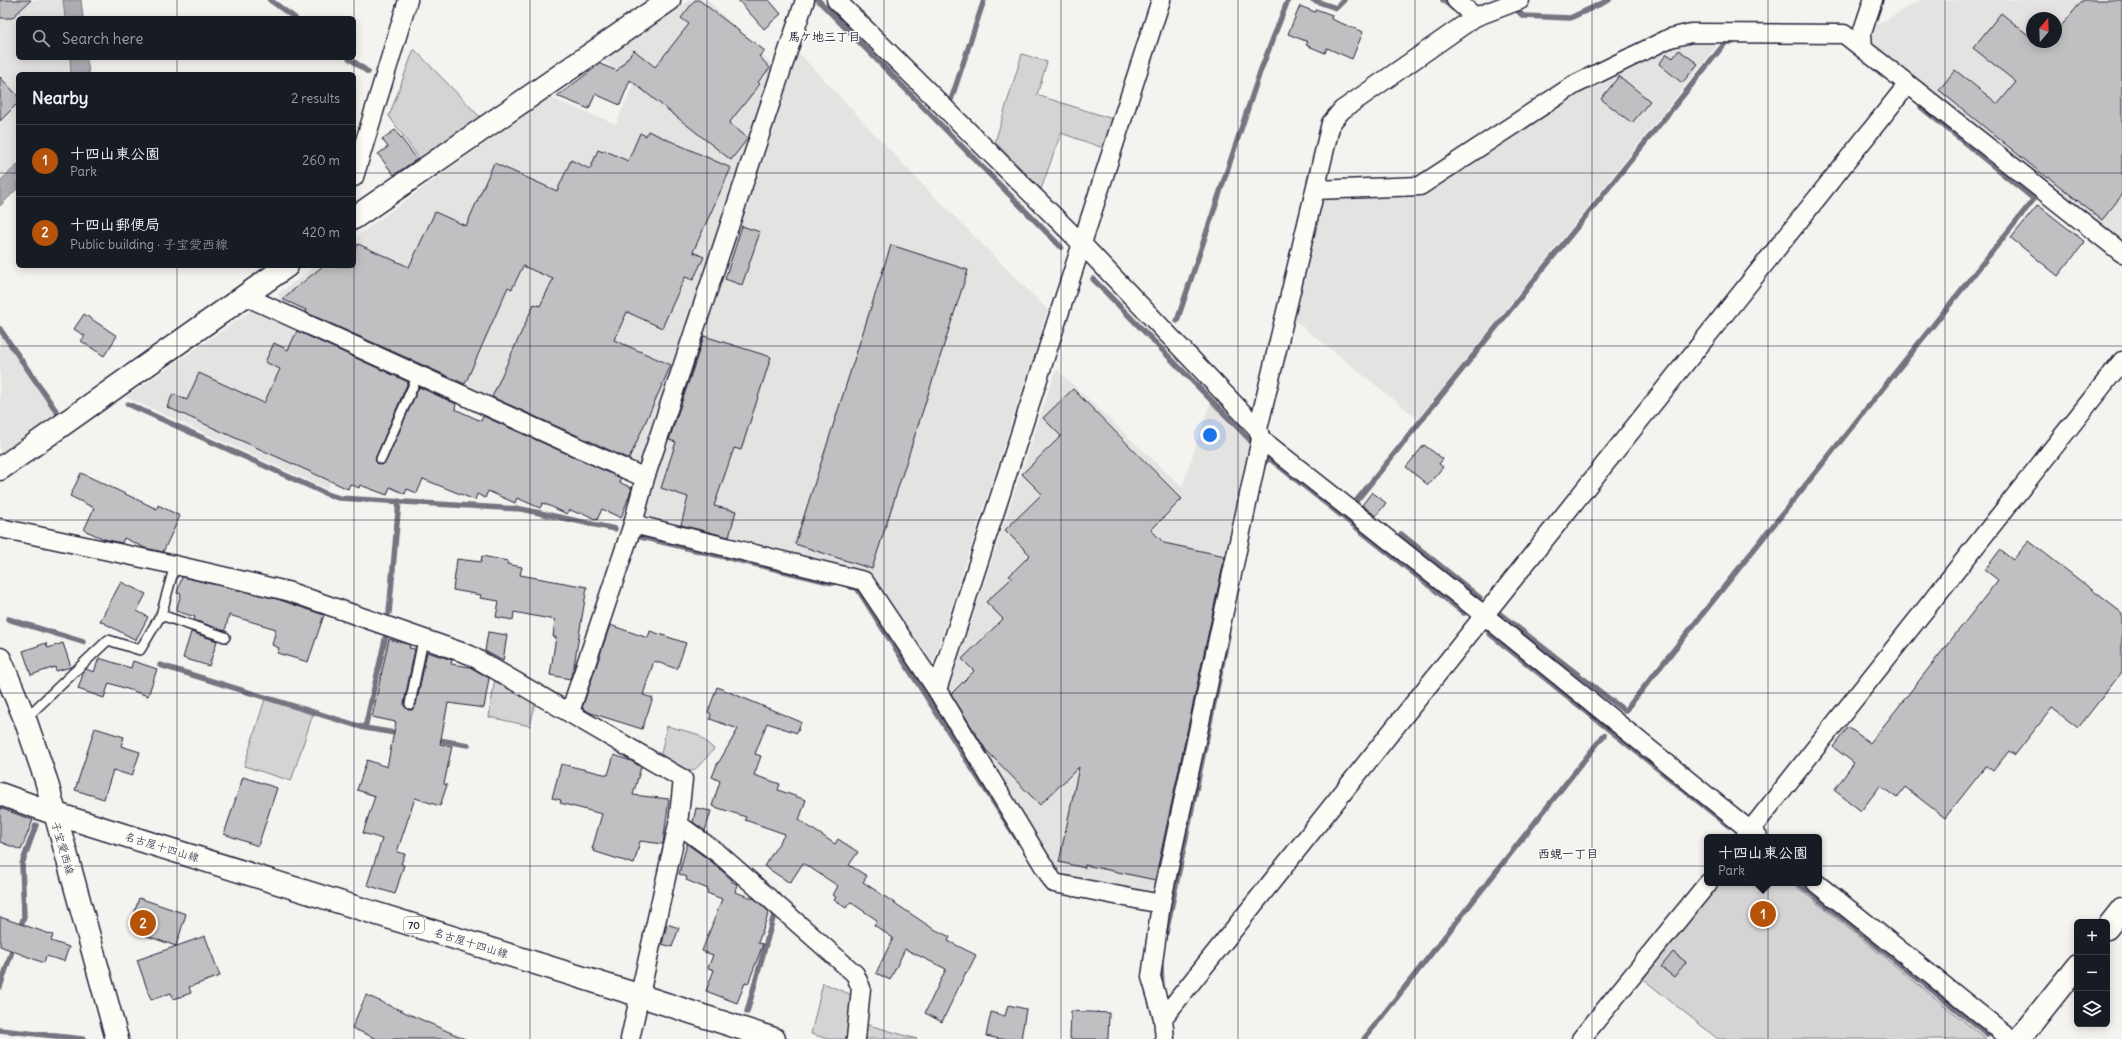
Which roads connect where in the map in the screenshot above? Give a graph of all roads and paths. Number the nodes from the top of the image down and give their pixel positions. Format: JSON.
{"nodes":[{"id":1,"x":408,"y":0,"type":"edge"},
{"id":2,"x":669,"y":0,"type":"edge"},
{"id":3,"x":805,"y":0,"type":"edge"},
{"id":4,"x":836,"y":0,"type":"edge"},
{"id":5,"x":1160,"y":0,"type":"edge"},
{"id":6,"x":1456,"y":0,"type":"edge"},
{"id":7,"x":1520,"y":0,"type":"edge"},
{"id":8,"x":1873,"y":0,"type":"edge"},
{"id":9,"x":1475,"y":17,"type":"junction"},
{"id":10,"x":1863,"y":48,"type":"junction"},
{"id":11,"x":1908,"y":84,"type":"junction"},
{"id":12,"x":356,"y":170,"type":"edge"},
{"id":13,"x":1315,"y":190,"type":"junction"},
{"id":14,"x":356,"y":217,"type":"edge"},
{"id":15,"x":1082,"y":244,"type":"junction"},
{"id":16,"x":2122,"y":253,"type":"edge"},
{"id":17,"x":284,"y":268,"type":"edge"},
{"id":18,"x":245,"y":296,"type":"junction"},
{"id":19,"x":2122,"y":361,"type":"edge"},
{"id":20,"x":418,"y":375,"type":"junction"},
{"id":21,"x":1260,"y":434,"type":"junction"},
{"id":22,"x":381,"y":459,"type":"dead end"},
{"id":23,"x":0,"y":469,"type":"edge"},
{"id":24,"x":645,"y":478,"type":"junction"},
{"id":25,"x":633,"y":524,"type":"junction"},
{"id":26,"x":0,"y":528,"type":"edge"},
{"id":27,"x":175,"y":565,"type":"junction"},
{"id":28,"x":161,"y":615,"type":"junction"},
{"id":29,"x":1485,"y":616,"type":"junction"},
{"id":30,"x":225,"y":637,"type":"dead end"},
{"id":31,"x":423,"y":640,"type":"junction"},
{"id":32,"x":0,"y":659,"type":"edge"},
{"id":33,"x":937,"y":690,"type":"junction"},
{"id":34,"x":410,"y":704,"type":"dead end"},
{"id":35,"x":570,"y":712,"type":"junction"},
{"id":36,"x":25,"y":719,"type":"junction"},
{"id":37,"x":0,"y":794,"type":"edge"},
{"id":38,"x":53,"y":813,"type":"junction"},
{"id":39,"x":678,"y":824,"type":"junction"},
{"id":40,"x":1750,"y":834,"type":"edge"},
{"id":41,"x":1752,"y":834,"type":"edge"},
{"id":42,"x":1706,"y":886,"type":"edge"},
{"id":43,"x":1820,"y":886,"type":"edge"},
{"id":44,"x":1161,"y":904,"type":"junction"},
{"id":45,"x":2122,"y":909,"type":"edge"},
{"id":46,"x":2110,"y":924,"type":"edge"},
{"id":47,"x":2074,"y":970,"type":"edge"},
{"id":48,"x":638,"y":995,"type":"junction"},
{"id":49,"x":1163,"y":1018,"type":"junction"},
{"id":50,"x":117,"y":1039,"type":"edge"},
{"id":51,"x":630,"y":1039,"type":"edge"},
{"id":52,"x":774,"y":1039,"type":"edge"},
{"id":53,"x":856,"y":1039,"type":"edge"},
{"id":54,"x":1165,"y":1039,"type":"edge"},
{"id":55,"x":1581,"y":1039,"type":"edge"},
{"id":56,"x":2011,"y":1039,"type":"edge"},
{"id":57,"x":2019,"y":1039,"type":"edge"}],
"edges":[{"from":1,"to":12,"type":"street"},
{"from":2,"to":14,"type":"main road"},
{"from":3,"to":24,"type":"street"},
{"from":4,"to":15,"type":"street"},
{"from":5,"to":15,"type":"street"},
{"from":6,"to":9,"type":"street"},
{"from":7,"to":9,"type":"street"},
{"from":8,"to":10,"type":"street"},
{"from":9,"to":13,"type":"street"},
{"from":10,"to":11,"type":"street"},
{"from":10,"to":13,"type":"street"},
{"from":11,"to":16,"type":"street"},
{"from":11,"to":29,"type":"street"},
{"from":13,"to":21,"type":"street"},
{"from":15,"to":21,"type":"street"},
{"from":15,"to":33,"type":"street"},
{"from":17,"to":18,"type":"main road"},
{"from":18,"to":20,"type":"street"},
{"from":18,"to":23,"type":"main road"},
{"from":19,"to":41,"type":"street"},
{"from":20,"to":22,"type":"lane"},
{"from":20,"to":24,"type":"street"},
{"from":21,"to":29,"type":"street"},
{"from":21,"to":44,"type":"street"},
{"from":24,"to":25,"type":"street"},
{"from":25,"to":33,"type":"street"},
{"from":25,"to":35,"type":"street"},
{"from":26,"to":27,"type":"street"},
{"from":27,"to":28,"type":"lane"},
{"from":27,"to":31,"type":"street"},
{"from":28,"to":30,"type":"lane"},
{"from":28,"to":36,"type":"lane"},
{"from":29,"to":40,"type":"street"},
{"from":29,"to":49,"type":"street"},
{"from":31,"to":34,"type":"lane"},
{"from":31,"to":35,"type":"street"},
{"from":32,"to":36,"type":"main road","name":"子宝愛西線"},
{"from":33,"to":44,"type":"street"},
{"from":35,"to":39,"type":"street"},
{"from":36,"to":38,"type":"main road","name":"子宝愛西線"},
{"from":37,"to":38,"type":"main road","name":"名古屋十四山線"},
{"from":38,"to":48,"type":"main road","name":"名古屋十四山線","number":"70"},
{"from":38,"to":50,"type":"main road","name":"子宝愛西線"},
{"from":39,"to":48,"type":"street"},
{"from":39,"to":53,"type":"street"},
{"from":42,"to":55,"type":"street"},
{"from":43,"to":56,"type":"street"},
{"from":44,"to":49,"type":"street"},
{"from":45,"to":46,"type":"main road"},
{"from":47,"to":57,"type":"main road"},
{"from":48,"to":51,"type":"street"},
{"from":48,"to":52,"type":"main road","name":"名古屋十四山線","number":"70"},
{"from":49,"to":54,"type":"street"}]}
